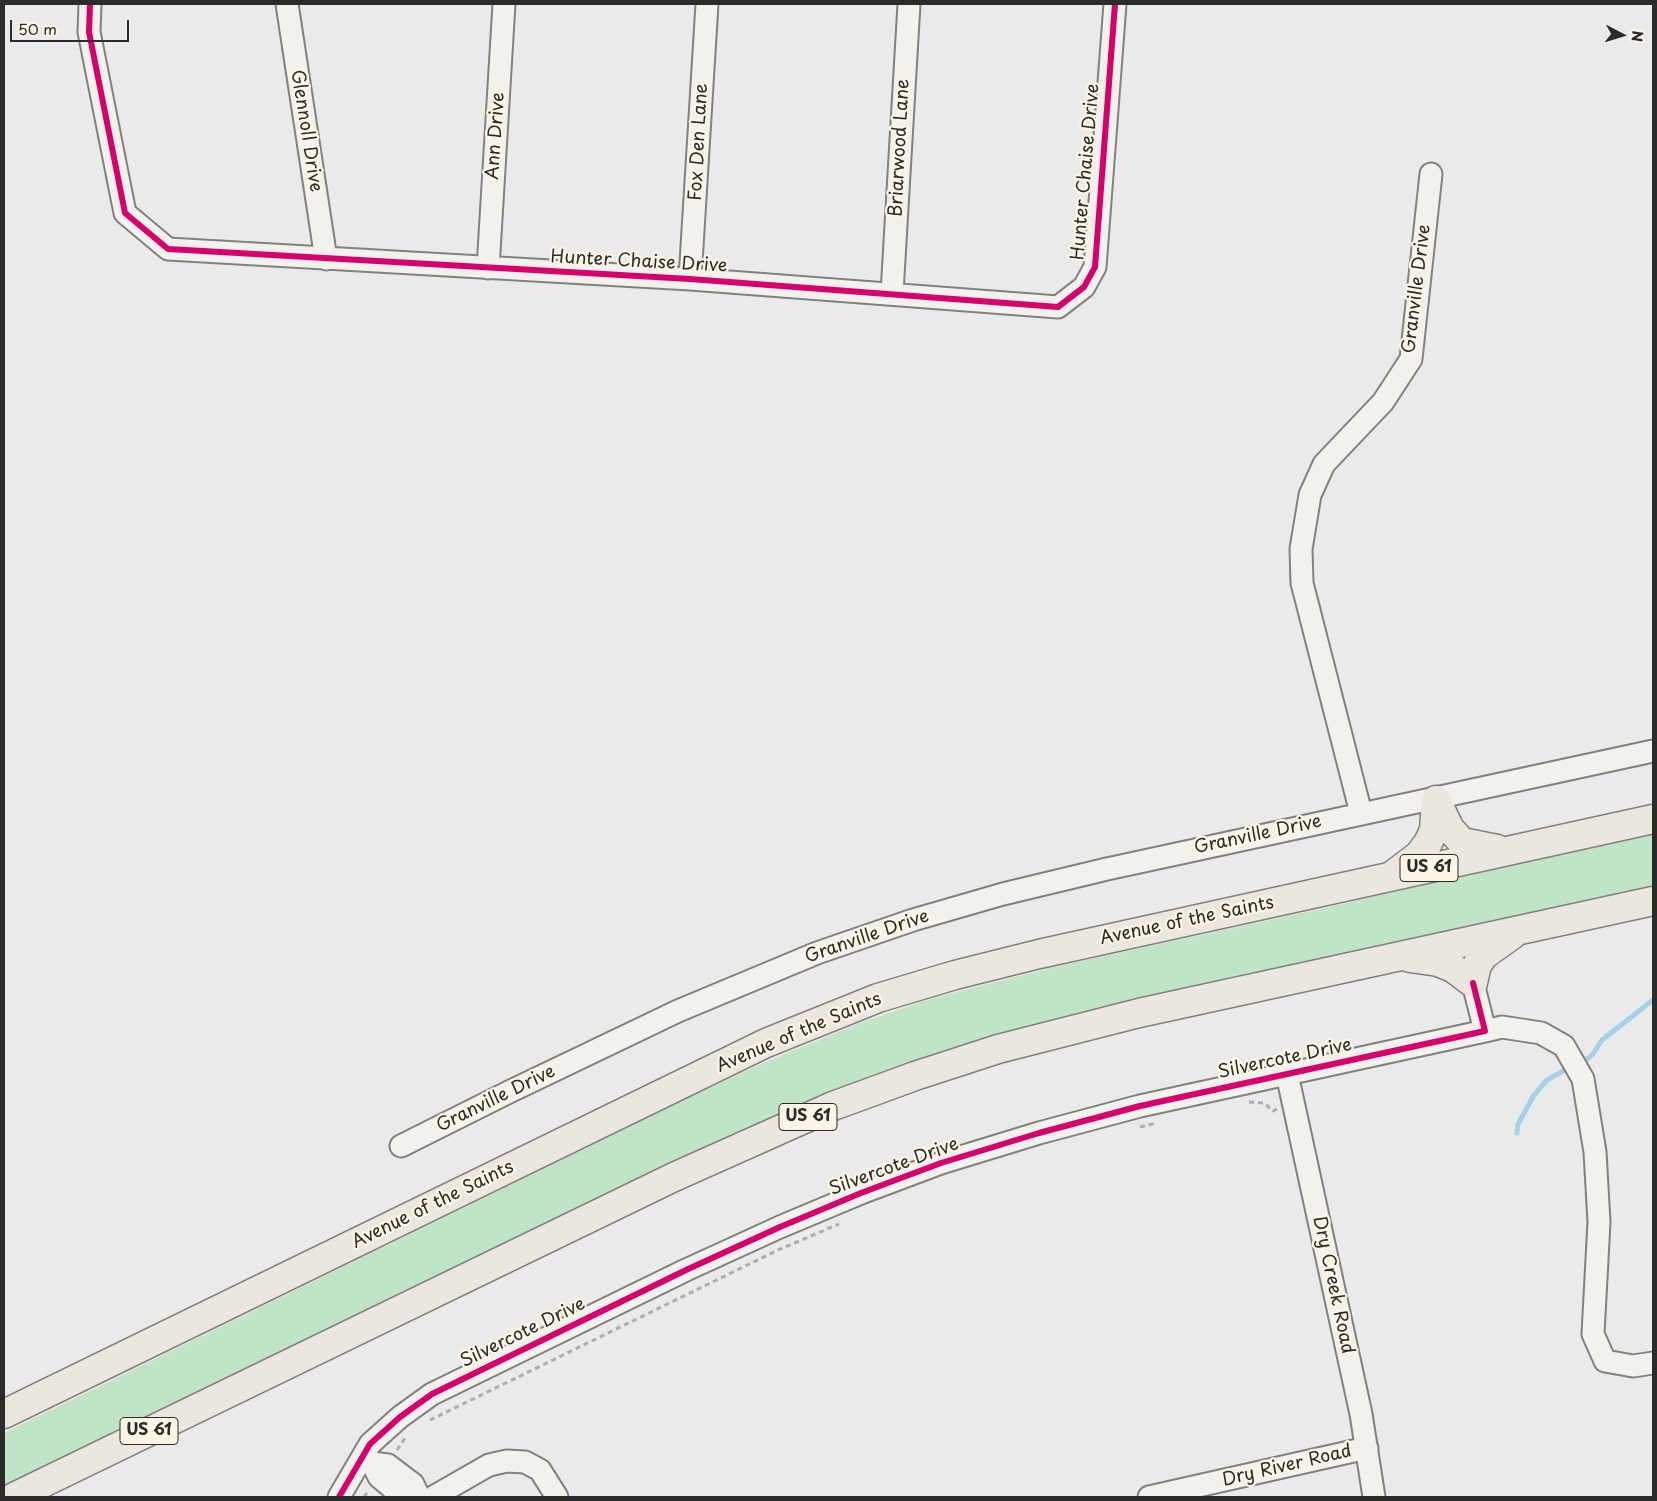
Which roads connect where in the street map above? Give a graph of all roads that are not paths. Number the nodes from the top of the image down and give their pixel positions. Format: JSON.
{"nodes":[{"id":1,"x":90,"y":4,"type":"edge"},
{"id":2,"x":287,"y":4,"type":"edge"},
{"id":3,"x":504,"y":4,"type":"edge"},
{"id":4,"x":707,"y":4,"type":"edge"},
{"id":5,"x":909,"y":4,"type":"edge"},
{"id":6,"x":1114,"y":4,"type":"edge"},
{"id":7,"x":1431,"y":174,"type":"dead end"},
{"id":8,"x":326,"y":259,"type":"junction"},
{"id":9,"x":488,"y":268,"type":"junction"},
{"id":10,"x":690,"y":279,"type":"junction"},
{"id":11,"x":892,"y":293,"type":"junction"},
{"id":12,"x":1653,"y":751,"type":"edge"},
{"id":13,"x":1436,"y":800,"type":"junction"},
{"id":14,"x":1361,"y":812,"type":"junction"},
{"id":15,"x":1653,"y":819,"type":"edge"},
{"id":16,"x":1506,"y":851,"type":"junction"},
{"id":17,"x":1391,"y":876,"type":"junction"},
{"id":18,"x":1653,"y":901,"type":"edge"},
{"id":19,"x":1520,"y":930,"type":"junction"},
{"id":20,"x":1399,"y":956,"type":"junction"},
{"id":21,"x":1473,"y":983,"type":"junction"},
{"id":22,"x":1485,"y":1031,"type":"junction"},
{"id":23,"x":1287,"y":1074,"type":"junction"},
{"id":24,"x":401,"y":1146,"type":"dead end"},
{"id":25,"x":1653,"y":1363,"type":"edge"},
{"id":26,"x":4,"y":1414,"type":"edge"},
{"id":27,"x":1367,"y":1448,"type":"junction"},
{"id":28,"x":375,"y":1465,"type":"junction"},
{"id":29,"x":14,"y":1497,"type":"edge"},
{"id":30,"x":339,"y":1497,"type":"edge"},
{"id":31,"x":403,"y":1497,"type":"edge"},
{"id":32,"x":419,"y":1497,"type":"edge"},
{"id":33,"x":433,"y":1497,"type":"edge"},
{"id":34,"x":557,"y":1497,"type":"edge"},
{"id":35,"x":1148,"y":1497,"type":"edge"},
{"id":36,"x":1374,"y":1497,"type":"edge"}],
"edges":[{"from":1,"to":8,"type":"street","name":"Hunter Chaise Drive"},
{"from":2,"to":8,"type":"street","name":"Glennoll Drive"},
{"from":3,"to":9,"type":"street","name":"Ann Drive"},
{"from":4,"to":10,"type":"street","name":"Fox Den Lane"},
{"from":5,"to":11,"type":"street","name":"Briarwood Lane"},
{"from":6,"to":11,"type":"street","name":"Hunter Chaise Drive"},
{"from":7,"to":14,"type":"street","name":"Granville Drive"},
{"from":8,"to":9,"type":"street","name":"Hunter Chaise Drive"},
{"from":9,"to":10,"type":"street","name":"Hunter Chaise Drive"},
{"from":10,"to":11,"type":"street","name":"Hunter Chaise Drive"},
{"from":12,"to":13,"type":"street","name":"Granville Drive"},
{"from":13,"to":14,"type":"street","name":"Granville Drive"},
{"from":13,"to":16,"type":"highway"},
{"from":13,"to":17,"type":"highway"},
{"from":14,"to":24,"type":"street","name":"Granville Drive"},
{"from":15,"to":16,"type":"highway","name":"Avenue of the Saints","number":"US 61"},
{"from":16,"to":17,"type":"highway","name":"Avenue of the Saints","number":"US 61"},
{"from":17,"to":26,"type":"highway","name":"Avenue of the Saints","number":"US 61"},
{"from":18,"to":19,"type":"highway","number":"US 61"},
{"from":19,"to":20,"type":"highway","number":"US 61"},
{"from":19,"to":21,"type":"highway"},
{"from":20,"to":21,"type":"highway"},
{"from":20,"to":29,"type":"highway","number":"US 61"},
{"from":21,"to":22,"type":"street"},
{"from":22,"to":23,"type":"street","name":"Silvercote Drive"},
{"from":22,"to":25,"type":"street","name":"Silvercote Drive"},
{"from":23,"to":27,"type":"street","name":"Dry Creek Road"},
{"from":23,"to":28,"type":"street","name":"Silvercote Drive"},
{"from":27,"to":35,"type":"street","name":"Dry River Road"},
{"from":27,"to":36,"type":"street","name":"Dry Creek Road"},
{"from":28,"to":30,"type":"street","name":"Silvercote Drive"},
{"from":28,"to":31,"type":"street"},
{"from":28,"to":32,"type":"street"},
{"from":33,"to":34,"type":"street"}]}
